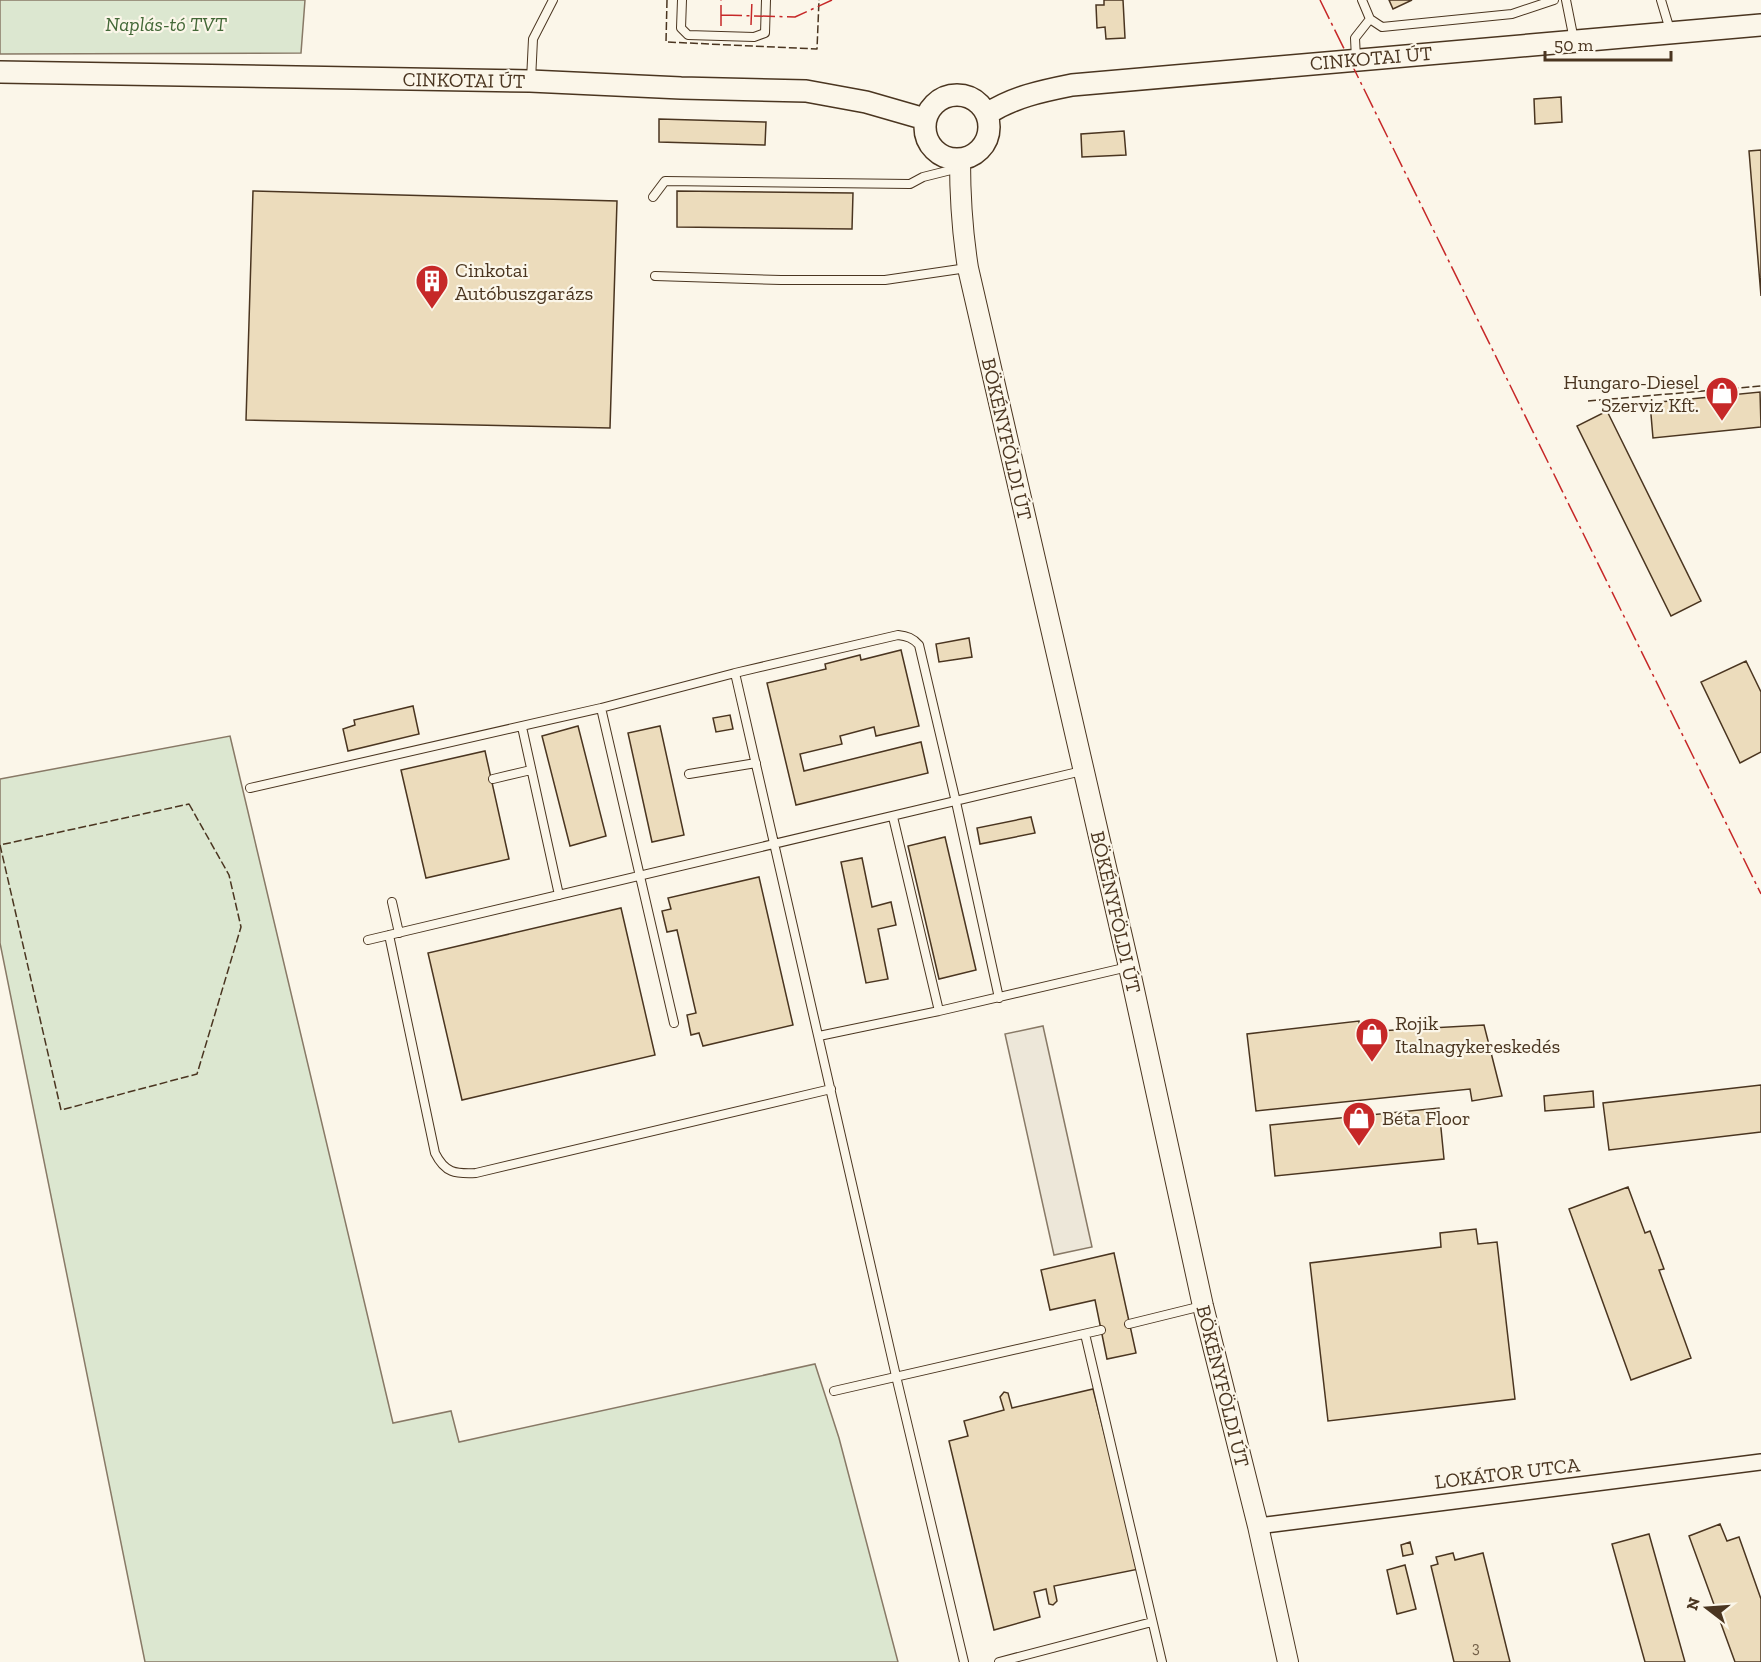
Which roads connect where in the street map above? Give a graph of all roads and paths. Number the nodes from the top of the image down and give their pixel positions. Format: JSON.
{"nodes":[{"id":1,"x":553,"y":0,"type":"edge"},
{"id":2,"x":682,"y":0,"type":"edge"},
{"id":3,"x":766,"y":0,"type":"edge"},
{"id":4,"x":1362,"y":0,"type":"edge"},
{"id":5,"x":1554,"y":0,"type":"edge"},
{"id":6,"x":1566,"y":0,"type":"edge"},
{"id":7,"x":1661,"y":0,"type":"edge"},
{"id":8,"x":1370,"y":19,"type":"junction"},
{"id":9,"x":1761,"y":25,"type":"edge"},
{"id":10,"x":1670,"y":31,"type":"junction"},
{"id":11,"x":1574,"y":42,"type":"junction"},
{"id":12,"x":1356,"y":58,"type":"junction"},
{"id":13,"x":0,"y":72,"type":"edge"},
{"id":14,"x":530,"y":81,"type":"junction"},
{"id":15,"x":987,"y":114,"type":"junction"},
{"id":16,"x":925,"y":119,"type":"junction"},
{"id":17,"x":960,"y":164,"type":"junction"},
{"id":18,"x":653,"y":197,"type":"dead end"},
{"id":19,"x":968,"y":268,"type":"junction"},
{"id":20,"x":655,"y":276,"type":"dead end"},
{"id":21,"x":735,"y":673,"type":"junction"},
{"id":22,"x":601,"y":708,"type":"junction"},
{"id":23,"x":522,"y":727,"type":"junction"},
{"id":24,"x":756,"y":763,"type":"junction"},
{"id":25,"x":531,"y":770,"type":"junction"},
{"id":26,"x":1083,"y":770,"type":"junction"},
{"id":27,"x":689,"y":774,"type":"dead end"},
{"id":28,"x":493,"y":779,"type":"dead end"},
{"id":29,"x":250,"y":788,"type":"dead end"},
{"id":30,"x":956,"y":802,"type":"junction"},
{"id":31,"x":893,"y":817,"type":"junction"},
{"id":32,"x":775,"y":844,"type":"junction"},
{"id":33,"x":641,"y":876,"type":"junction"},
{"id":34,"x":559,"y":895,"type":"junction"},
{"id":35,"x":392,"y":902,"type":"dead end"},
{"id":36,"x":399,"y":933,"type":"junction"},
{"id":37,"x":388,"y":935,"type":"junction"},
{"id":38,"x":368,"y":940,"type":"dead end"},
{"id":39,"x":1129,"y":967,"type":"junction"},
{"id":40,"x":999,"y":998,"type":"junction"},
{"id":41,"x":939,"y":1011,"type":"junction"},
{"id":42,"x":674,"y":1023,"type":"dead end"},
{"id":43,"x":819,"y":1036,"type":"junction"},
{"id":44,"x":831,"y":1089,"type":"junction"},
{"id":45,"x":1203,"y":1306,"type":"junction"},
{"id":46,"x":1129,"y":1324,"type":"dead end"},
{"id":47,"x":1101,"y":1330,"type":"dead end"},
{"id":48,"x":1085,"y":1334,"type":"junction"},
{"id":49,"x":896,"y":1376,"type":"junction"},
{"id":50,"x":834,"y":1391,"type":"dead end"},
{"id":51,"x":1761,"y":1462,"type":"edge"},
{"id":52,"x":1258,"y":1526,"type":"junction"},
{"id":53,"x":1152,"y":1622,"type":"junction"},
{"id":54,"x":964,"y":1662,"type":"edge"},
{"id":55,"x":999,"y":1662,"type":"edge"},
{"id":56,"x":1162,"y":1662,"type":"edge"},
{"id":57,"x":1288,"y":1662,"type":"edge"}],
"edges":[{"from":1,"to":14,"type":"lane"},
{"from":2,"to":3,"type":"lane"},
{"from":4,"to":8,"type":"lane"},
{"from":5,"to":8,"type":"lane"},
{"from":6,"to":11,"type":"lane"},
{"from":7,"to":10,"type":"lane"},
{"from":8,"to":12,"type":"lane"},
{"from":9,"to":10,"type":"main road","name":"CINKOTAI ÚT"},
{"from":10,"to":11,"type":"main road","name":"CINKOTAI ÚT"},
{"from":11,"to":12,"type":"main road","name":"CINKOTAI ÚT"},
{"from":12,"to":15,"type":"main road","name":"CINKOTAI ÚT"},
{"from":13,"to":14,"type":"main road","name":"CINKOTAI ÚT"},
{"from":14,"to":16,"type":"main road","name":"CINKOTAI ÚT"},
{"from":15,"to":16,"type":"main road"},
{"from":15,"to":17,"type":"main road"},
{"from":16,"to":17,"type":"main road"},
{"from":17,"to":18,"type":"lane"},
{"from":17,"to":19,"type":"street","name":"BÖKÉNYFÖLDI ÚT"},
{"from":19,"to":20,"type":"lane"},
{"from":19,"to":26,"type":"street","name":"BÖKÉNYFÖLDI ÚT"},
{"from":21,"to":22,"type":"lane"},
{"from":21,"to":24,"type":"lane"},
{"from":21,"to":30,"type":"lane"},
{"from":22,"to":23,"type":"lane"},
{"from":22,"to":33,"type":"lane"},
{"from":23,"to":25,"type":"lane"},
{"from":23,"to":29,"type":"lane"},
{"from":24,"to":27,"type":"lane"},
{"from":24,"to":32,"type":"lane"},
{"from":25,"to":28,"type":"lane"},
{"from":25,"to":34,"type":"lane"},
{"from":26,"to":30,"type":"lane"},
{"from":26,"to":39,"type":"street","name":"BÖKÉNYFÖLDI ÚT"},
{"from":30,"to":31,"type":"lane"},
{"from":30,"to":40,"type":"lane"},
{"from":31,"to":32,"type":"lane"},
{"from":31,"to":41,"type":"lane"},
{"from":32,"to":33,"type":"lane"},
{"from":32,"to":43,"type":"lane"},
{"from":33,"to":34,"type":"lane"},
{"from":33,"to":42,"type":"lane"},
{"from":34,"to":36,"type":"lane"},
{"from":35,"to":36,"type":"lane"},
{"from":36,"to":37,"type":"lane"},
{"from":37,"to":38,"type":"lane"},
{"from":37,"to":44,"type":"lane"},
{"from":39,"to":40,"type":"lane"},
{"from":39,"to":45,"type":"street","name":"BÖKÉNYFÖLDI ÚT"},
{"from":40,"to":41,"type":"lane"},
{"from":41,"to":43,"type":"lane"},
{"from":43,"to":44,"type":"lane"},
{"from":44,"to":49,"type":"lane"},
{"from":45,"to":46,"type":"lane"},
{"from":45,"to":52,"type":"street","name":"BÖKÉNYFÖLDI ÚT"},
{"from":47,"to":48,"type":"lane"},
{"from":48,"to":49,"type":"lane"},
{"from":48,"to":53,"type":"lane"},
{"from":49,"to":50,"type":"lane"},
{"from":49,"to":54,"type":"lane"},
{"from":51,"to":52,"type":"street","name":"LOKÁTOR UTCA"},
{"from":52,"to":57,"type":"street","name":"BÖKÉNYFÖLDI ÚT"},
{"from":53,"to":55,"type":"lane"},
{"from":53,"to":56,"type":"lane"}]}
